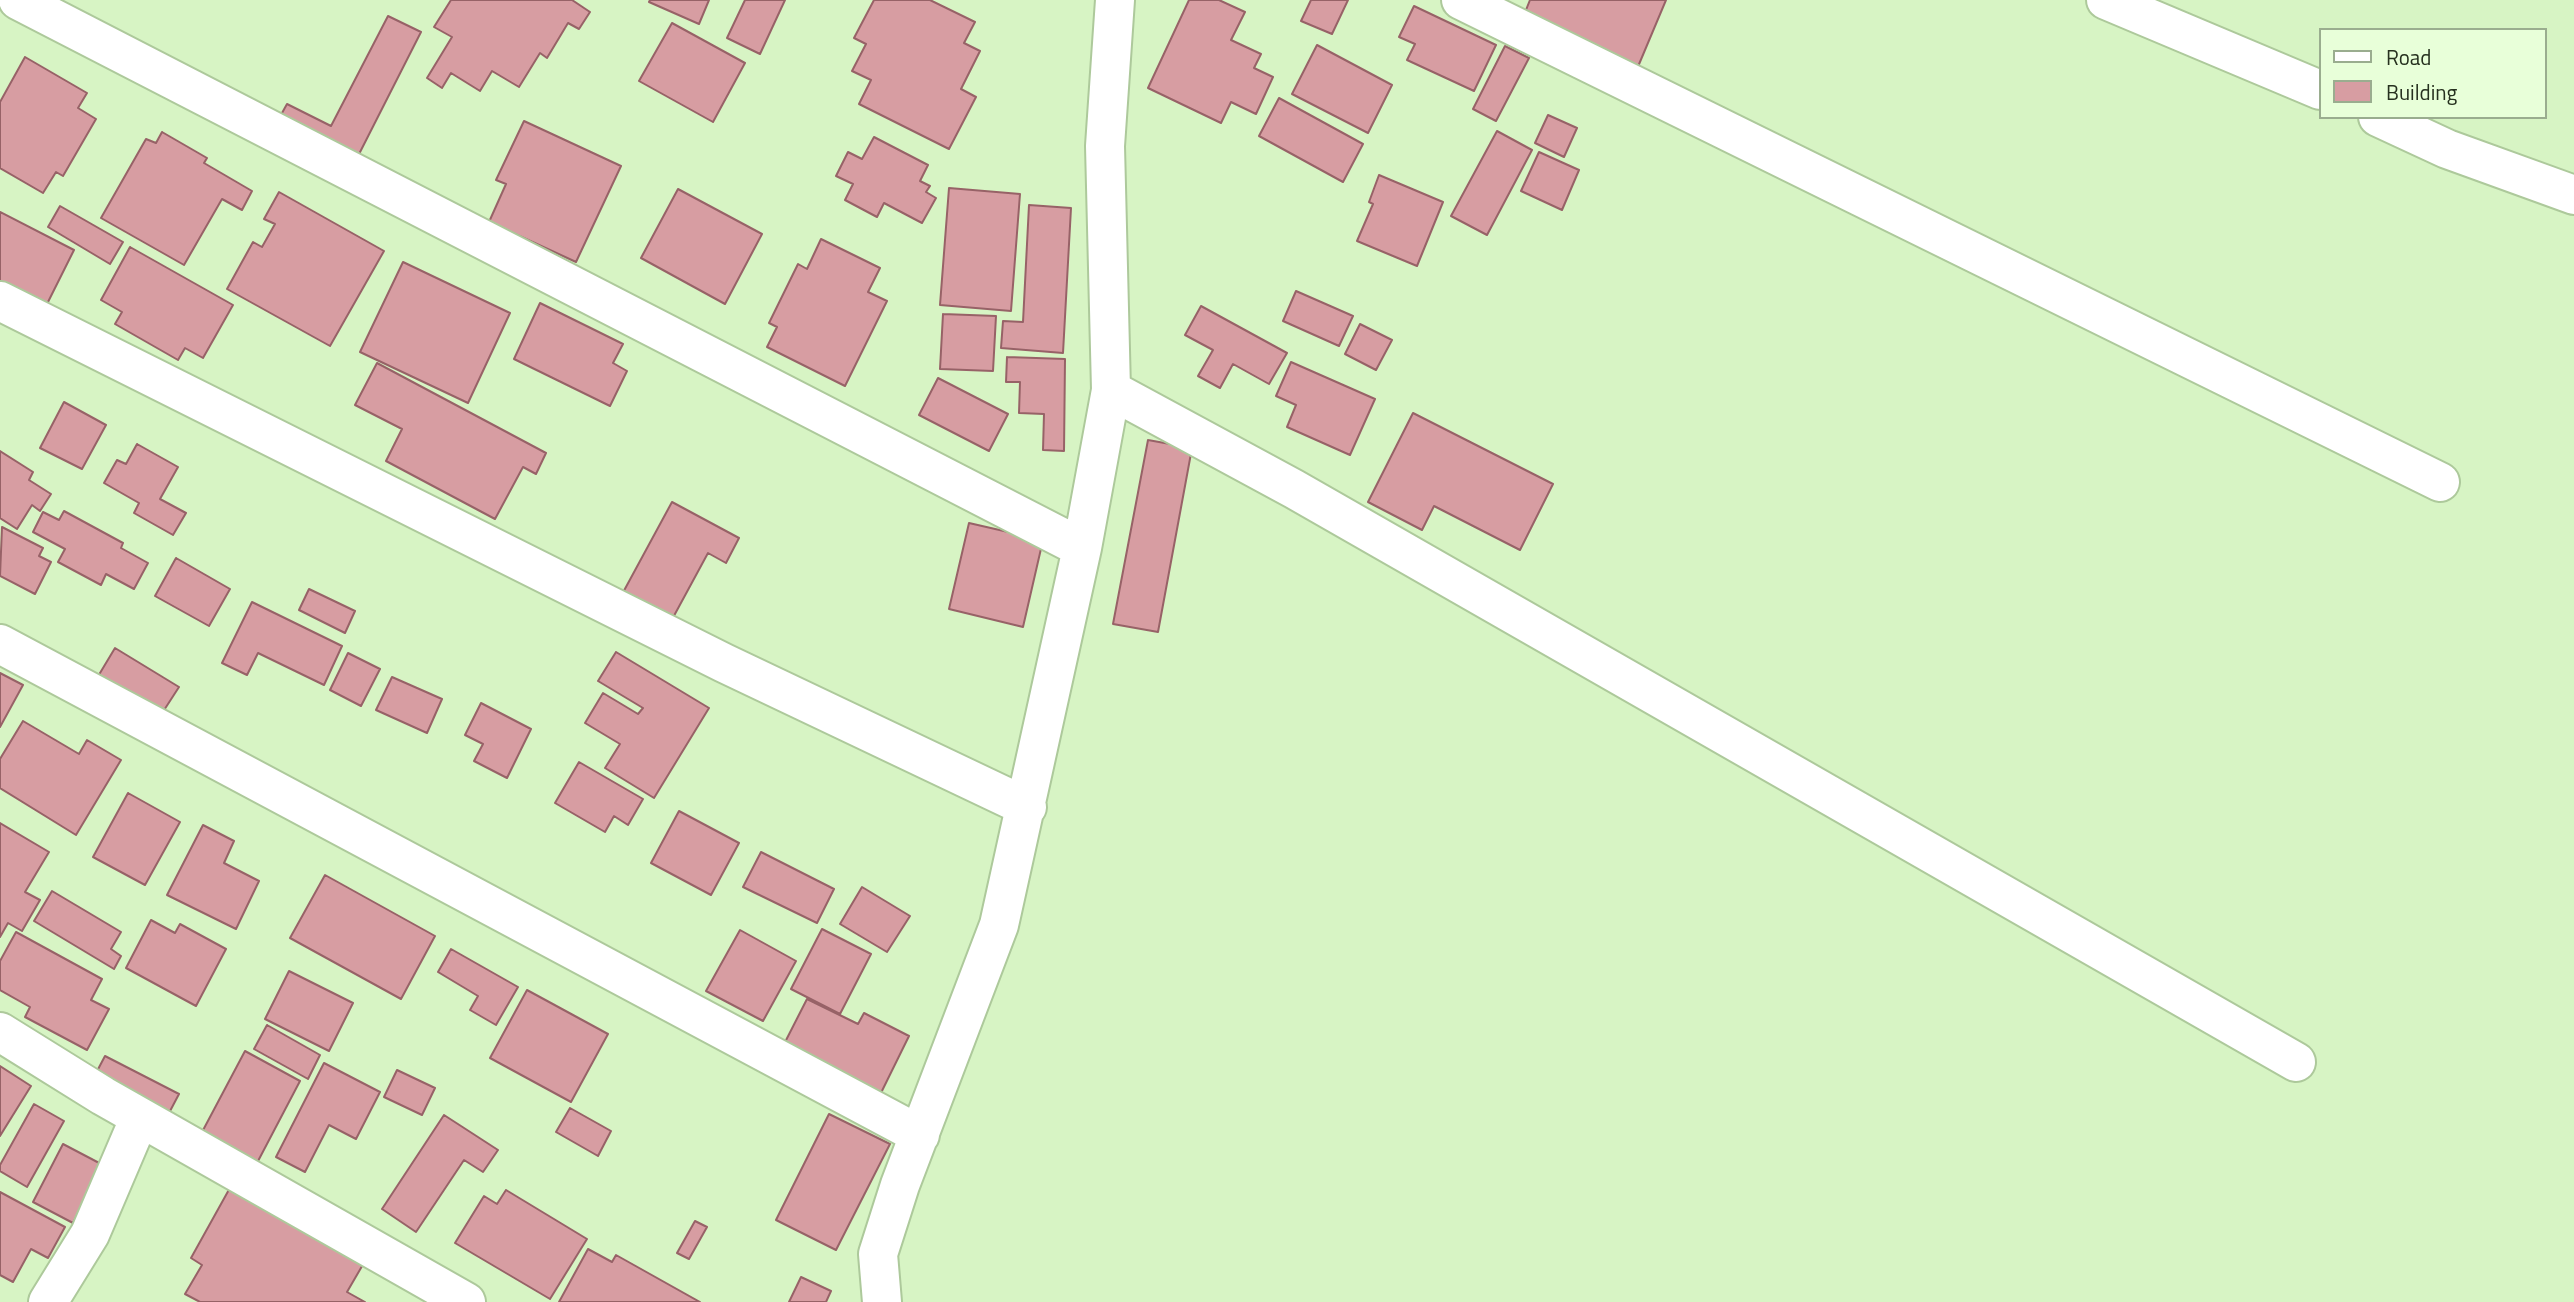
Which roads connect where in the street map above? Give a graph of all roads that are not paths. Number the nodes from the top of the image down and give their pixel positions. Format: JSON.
{"nodes":[{"id":1,"x":18,"y":0,"type":"edge"},
{"id":2,"x":1115,"y":0,"type":"edge"},
{"id":3,"x":1461,"y":0,"type":"edge"},
{"id":4,"x":2106,"y":0,"type":"edge"},
{"id":5,"x":2318,"y":89,"type":"edge"},
{"id":6,"x":2382,"y":119,"type":"edge"},
{"id":7,"x":2574,"y":195,"type":"edge"},
{"id":8,"x":0,"y":301,"type":"edge"},
{"id":9,"x":1111,"y":390,"type":"junction"},
{"id":10,"x":2440,"y":482,"type":"dead end"},
{"id":11,"x":1082,"y":548,"type":"junction"},
{"id":12,"x":0,"y":644,"type":"edge"},
{"id":13,"x":1027,"y":807,"type":"junction"},
{"id":14,"x":0,"y":1032,"type":"edge"},
{"id":15,"x":2296,"y":1062,"type":"dead end"},
{"id":16,"x":140,"y":1117,"type":"junction"},
{"id":17,"x":919,"y":1135,"type":"junction"},
{"id":18,"x":48,"y":1302,"type":"edge"},
{"id":19,"x":466,"y":1302,"type":"edge"},
{"id":20,"x":882,"y":1302,"type":"edge"}],
"edges":[{"from":1,"to":11,"type":"street"},
{"from":2,"to":9,"type":"street"},
{"from":3,"to":10,"type":"street"},
{"from":4,"to":5,"type":"street"},
{"from":6,"to":7,"type":"street"},
{"from":8,"to":13,"type":"street"},
{"from":9,"to":11,"type":"street"},
{"from":9,"to":15,"type":"street"},
{"from":11,"to":13,"type":"street"},
{"from":12,"to":17,"type":"street"},
{"from":13,"to":17,"type":"street"},
{"from":14,"to":16,"type":"street"},
{"from":16,"to":18,"type":"street"},
{"from":16,"to":19,"type":"street"},
{"from":17,"to":20,"type":"street"}]}
